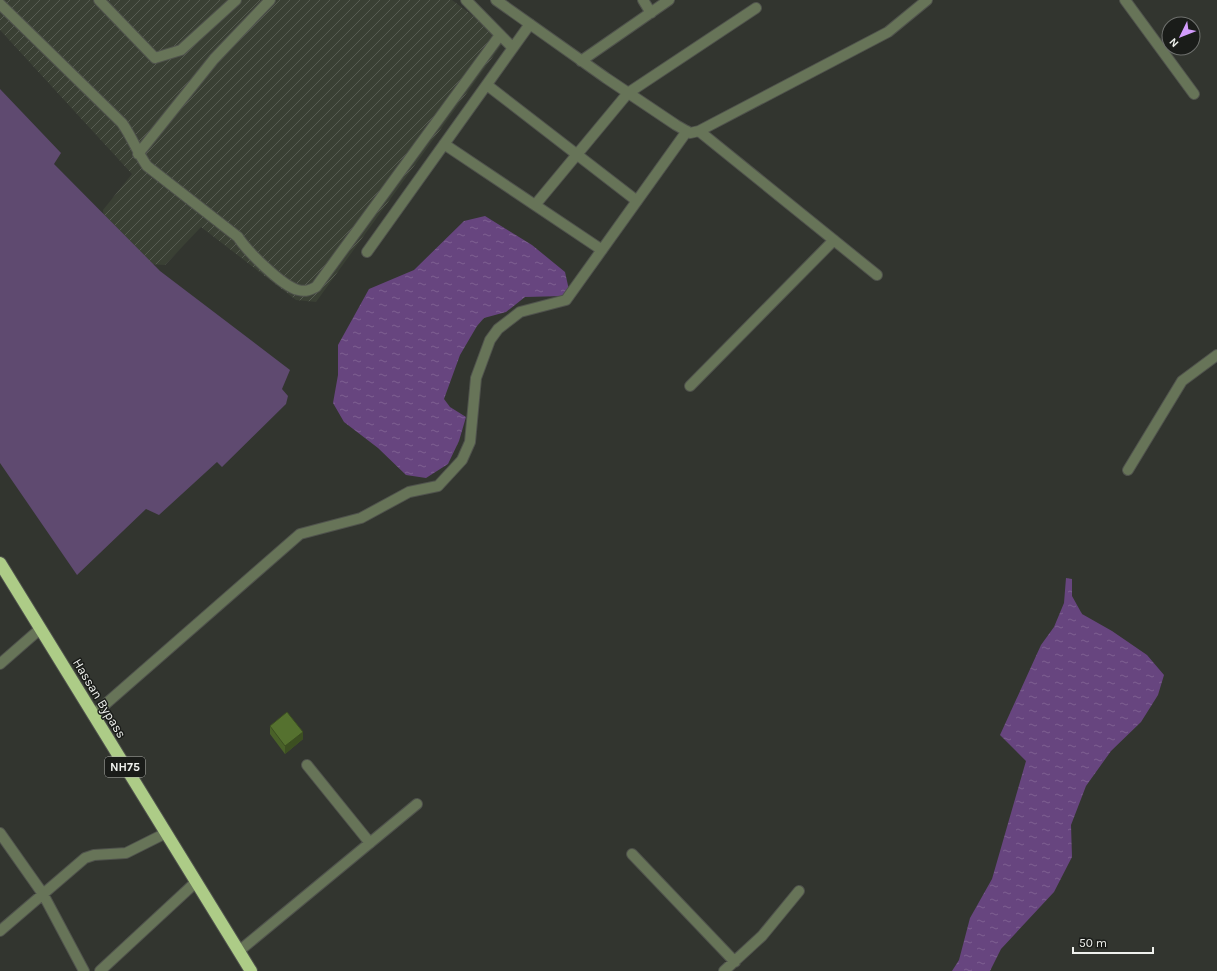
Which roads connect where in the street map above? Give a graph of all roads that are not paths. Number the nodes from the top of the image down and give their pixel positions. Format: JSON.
{"nodes":[{"id":1,"x":99,"y":0,"type":"edge"},
{"id":2,"x":236,"y":0,"type":"edge"},
{"id":3,"x":270,"y":0,"type":"edge"},
{"id":4,"x":466,"y":0,"type":"edge"},
{"id":5,"x":496,"y":0,"type":"edge"},
{"id":6,"x":643,"y":0,"type":"edge"},
{"id":7,"x":669,"y":0,"type":"edge"},
{"id":8,"x":927,"y":0,"type":"edge"},
{"id":9,"x":1125,"y":0,"type":"edge"},
{"id":10,"x":0,"y":4,"type":"edge"},
{"id":11,"x":756,"y":8,"type":"dead end"},
{"id":12,"x":650,"y":13,"type":"junction"},
{"id":13,"x":530,"y":24,"type":"junction"},
{"id":14,"x":500,"y":35,"type":"junction"},
{"id":15,"x":513,"y":48,"type":"junction"},
{"id":16,"x":581,"y":61,"type":"junction"},
{"id":17,"x":487,"y":85,"type":"junction"},
{"id":18,"x":628,"y":93,"type":"junction"},
{"id":19,"x":1194,"y":94,"type":"dead end"},
{"id":20,"x":687,"y":131,"type":"junction"},
{"id":21,"x":699,"y":131,"type":"junction"},
{"id":22,"x":444,"y":144,"type":"junction"},
{"id":23,"x":138,"y":154,"type":"junction"},
{"id":24,"x":577,"y":155,"type":"junction"},
{"id":25,"x":637,"y":201,"type":"junction"},
{"id":26,"x":535,"y":205,"type":"junction"},
{"id":27,"x":834,"y":240,"type":"junction"},
{"id":28,"x":602,"y":250,"type":"junction"},
{"id":29,"x":367,"y":252,"type":"dead end"},
{"id":30,"x":877,"y":275,"type":"dead end"},
{"id":31,"x":1217,"y":355,"type":"edge"},
{"id":32,"x":690,"y":386,"type":"dead end"},
{"id":33,"x":1128,"y":470,"type":"dead end"},
{"id":34,"x":0,"y":563,"type":"edge"},
{"id":35,"x":40,"y":629,"type":"junction"},
{"id":36,"x":0,"y":664,"type":"edge"},
{"id":37,"x":93,"y":715,"type":"junction"},
{"id":38,"x":307,"y":765,"type":"dead end"},
{"id":39,"x":417,"y":804,"type":"dead end"},
{"id":40,"x":0,"y":833,"type":"edge"},
{"id":41,"x":166,"y":833,"type":"junction"},
{"id":42,"x":370,"y":843,"type":"junction"},
{"id":43,"x":632,"y":854,"type":"dead end"},
{"id":44,"x":196,"y":882,"type":"junction"},
{"id":45,"x":799,"y":891,"type":"dead end"},
{"id":46,"x":43,"y":894,"type":"junction"},
{"id":47,"x":0,"y":931,"type":"edge"},
{"id":48,"x":238,"y":951,"type":"junction"},
{"id":49,"x":736,"y":962,"type":"junction"},
{"id":50,"x":84,"y":971,"type":"edge"},
{"id":51,"x":100,"y":971,"type":"edge"},
{"id":52,"x":251,"y":971,"type":"edge"},
{"id":53,"x":724,"y":971,"type":"edge"}],
"edges":[{"from":1,"to":2,"type":"street"},
{"from":3,"to":23,"type":"street"},
{"from":4,"to":14,"type":"street"},
{"from":5,"to":13,"type":"street"},
{"from":6,"to":12,"type":"street"},
{"from":7,"to":12,"type":"street"},
{"from":8,"to":21,"type":"street"},
{"from":9,"to":19,"type":"street"},
{"from":10,"to":23,"type":"street"},
{"from":11,"to":18,"type":"street"},
{"from":12,"to":16,"type":"street"},
{"from":13,"to":15,"type":"street"},
{"from":13,"to":16,"type":"street"},
{"from":14,"to":15,"type":"street"},
{"from":14,"to":23,"type":"street"},
{"from":15,"to":17,"type":"street"},
{"from":16,"to":18,"type":"street"},
{"from":17,"to":22,"type":"street"},
{"from":17,"to":24,"type":"street"},
{"from":18,"to":20,"type":"street"},
{"from":18,"to":24,"type":"street"},
{"from":20,"to":21,"type":"street"},
{"from":20,"to":25,"type":"street"},
{"from":21,"to":27,"type":"street"},
{"from":22,"to":26,"type":"street"},
{"from":22,"to":29,"type":"street"},
{"from":24,"to":25,"type":"street"},
{"from":24,"to":26,"type":"street"},
{"from":25,"to":28,"type":"street"},
{"from":26,"to":28,"type":"street"},
{"from":27,"to":30,"type":"street"},
{"from":27,"to":32,"type":"street"},
{"from":28,"to":37,"type":"street"},
{"from":31,"to":33,"type":"street"},
{"from":34,"to":35,"type":"highway","name":"Hassan Bypass","number":"NH75"},
{"from":35,"to":36,"type":"street"},
{"from":35,"to":37,"type":"highway","name":"Hassan Bypass","number":"NH75"},
{"from":37,"to":41,"type":"highway","name":"Hassan Bypass","number":"NH75"},
{"from":38,"to":42,"type":"street"},
{"from":39,"to":42,"type":"street"},
{"from":40,"to":46,"type":"street"},
{"from":41,"to":44,"type":"highway","name":"Hassan Bypass","number":"NH75"},
{"from":41,"to":46,"type":"street"},
{"from":42,"to":48,"type":"street"},
{"from":43,"to":49,"type":"street"},
{"from":44,"to":48,"type":"highway","name":"Hassan Bypass","number":"NH75"},
{"from":44,"to":51,"type":"street"},
{"from":45,"to":49,"type":"street"},
{"from":46,"to":47,"type":"street"},
{"from":46,"to":50,"type":"street"},
{"from":48,"to":52,"type":"highway","name":"Hassan Bypass","number":"NH75"},
{"from":49,"to":53,"type":"street"}]}
